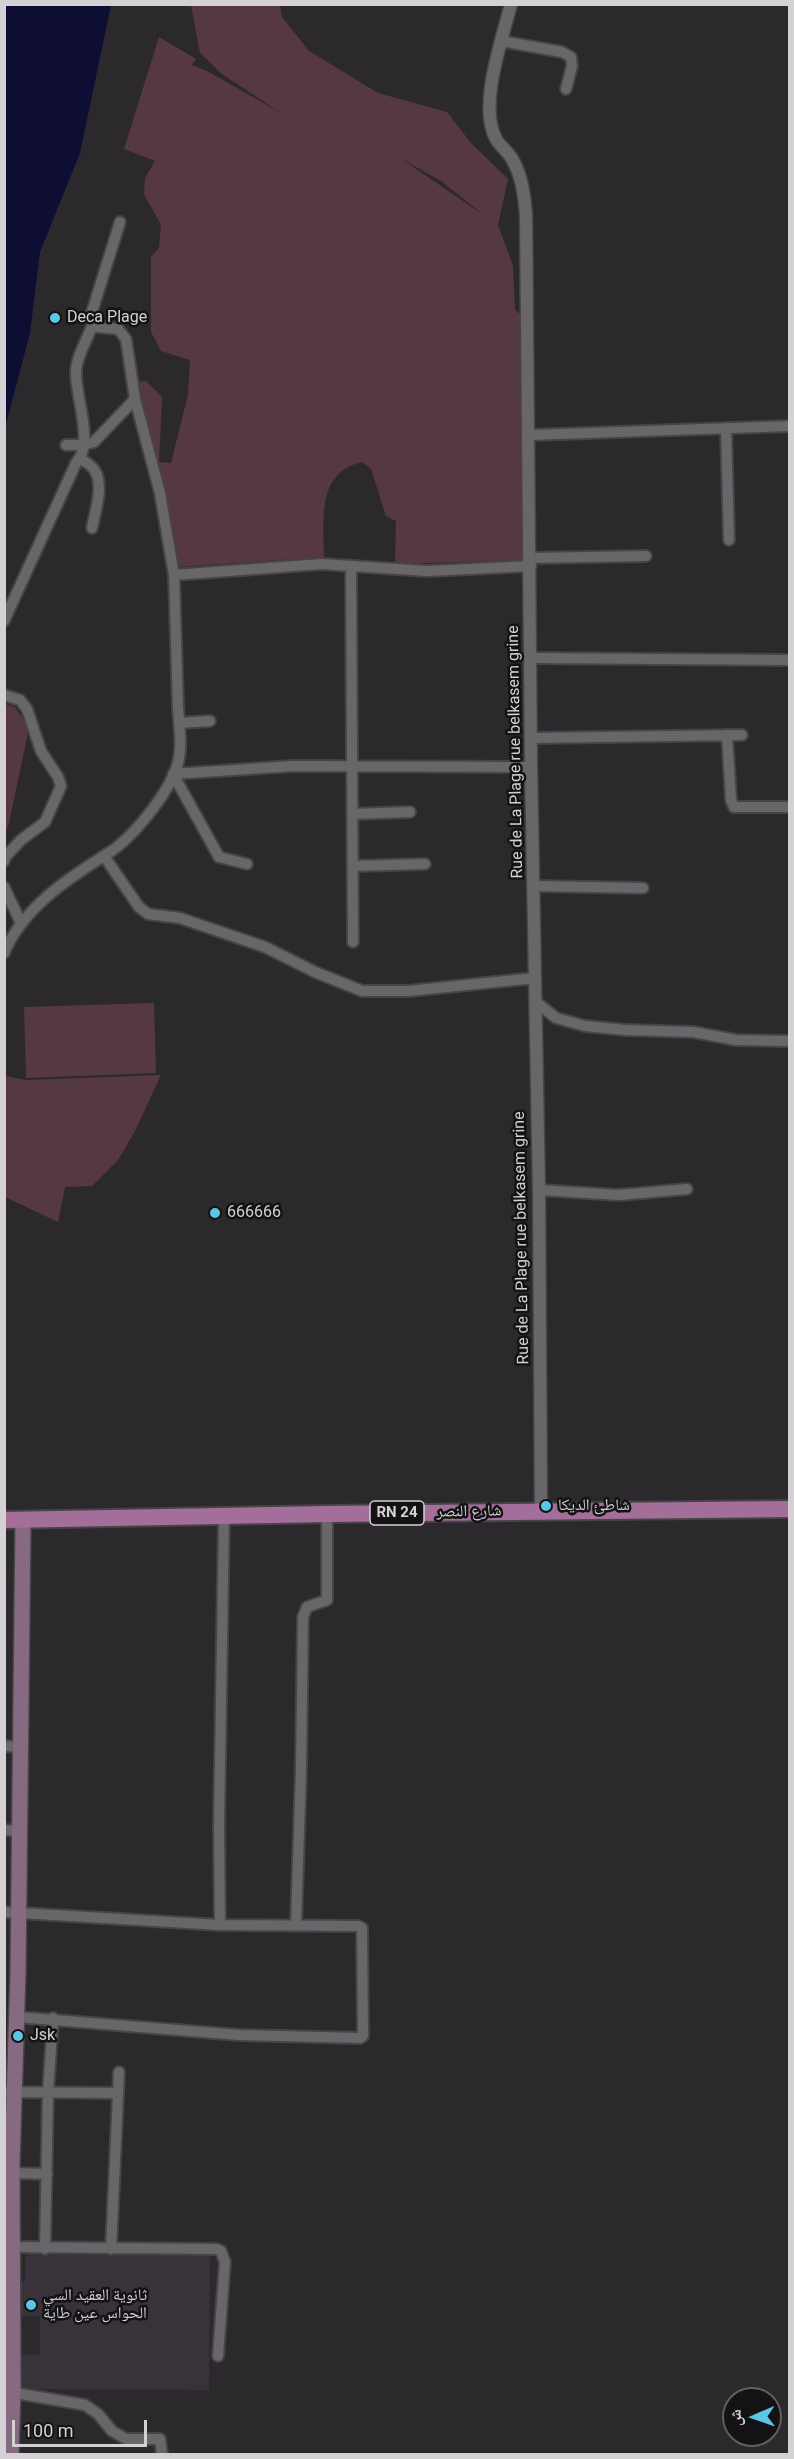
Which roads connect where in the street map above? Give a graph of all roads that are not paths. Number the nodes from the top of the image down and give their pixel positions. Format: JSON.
{"nodes":[{"id":1,"x":511,"y":4,"type":"edge"},
{"id":2,"x":501,"y":41,"type":"junction"},
{"id":3,"x":566,"y":89,"type":"dead end"},
{"id":4,"x":120,"y":222,"type":"dead end"},
{"id":5,"x":93,"y":324,"type":"junction"},
{"id":6,"x":135,"y":399,"type":"junction"},
{"id":7,"x":789,"y":426,"type":"edge"},
{"id":8,"x":726,"y":428,"type":"junction"},
{"id":9,"x":530,"y":435,"type":"junction"},
{"id":10,"x":66,"y":445,"type":"dead end"},
{"id":11,"x":83,"y":445,"type":"junction"},
{"id":12,"x":81,"y":459,"type":"junction"},
{"id":13,"x":92,"y":528,"type":"dead end"},
{"id":14,"x":729,"y":540,"type":"dead end"},
{"id":15,"x":646,"y":556,"type":"dead end"},
{"id":16,"x":530,"y":562,"type":"junction"},
{"id":17,"x":351,"y":566,"type":"junction"},
{"id":18,"x":174,"y":575,"type":"junction"},
{"id":19,"x":4,"y":621,"type":"edge"},
{"id":20,"x":531,"y":658,"type":"junction"},
{"id":21,"x":789,"y":660,"type":"edge"},
{"id":22,"x":4,"y":694,"type":"edge"},
{"id":23,"x":210,"y":720,"type":"dead end"},
{"id":24,"x":179,"y":723,"type":"junction"},
{"id":25,"x":727,"y":735,"type":"junction"},
{"id":26,"x":742,"y":735,"type":"dead end"},
{"id":27,"x":531,"y":738,"type":"junction"},
{"id":28,"x":352,"y":765,"type":"junction"},
{"id":29,"x":531,"y":767,"type":"junction"},
{"id":30,"x":173,"y":774,"type":"junction"},
{"id":31,"x":788,"y":807,"type":"dead end"},
{"id":32,"x":410,"y":812,"type":"dead end"},
{"id":33,"x":352,"y":814,"type":"junction"},
{"id":34,"x":104,"y":856,"type":"junction"},
{"id":35,"x":4,"y":861,"type":"edge"},
{"id":36,"x":248,"y":864,"type":"dead end"},
{"id":37,"x":425,"y":864,"type":"dead end"},
{"id":38,"x":353,"y":866,"type":"junction"},
{"id":39,"x":534,"y":886,"type":"junction"},
{"id":40,"x":4,"y":887,"type":"edge"},
{"id":41,"x":643,"y":888,"type":"dead end"},
{"id":42,"x":21,"y":923,"type":"junction"},
{"id":43,"x":353,"y":942,"type":"dead end"},
{"id":44,"x":4,"y":953,"type":"edge"},
{"id":45,"x":535,"y":978,"type":"junction"},
{"id":46,"x":536,"y":1002,"type":"junction"},
{"id":47,"x":788,"y":1041,"type":"dead end"},
{"id":48,"x":687,"y":1189,"type":"dead end"},
{"id":49,"x":539,"y":1191,"type":"junction"},
{"id":50,"x":789,"y":1509,"type":"edge"},
{"id":51,"x":541,"y":1512,"type":"junction"},
{"id":52,"x":327,"y":1514,"type":"junction"},
{"id":53,"x":224,"y":1516,"type":"junction"},
{"id":54,"x":4,"y":1520,"type":"edge"},
{"id":55,"x":23,"y":1520,"type":"junction"},
{"id":56,"x":4,"y":1746,"type":"edge"},
{"id":57,"x":22,"y":1747,"type":"junction"},
{"id":58,"x":4,"y":1830,"type":"edge"},
{"id":59,"x":21,"y":1831,"type":"junction"},
{"id":60,"x":12,"y":1912,"type":"edge"},
{"id":61,"x":220,"y":1925,"type":"junction"},
{"id":62,"x":296,"y":1925,"type":"junction"},
{"id":63,"x":11,"y":2000,"type":"edge"},
{"id":64,"x":17,"y":2017,"type":"junction"},
{"id":65,"x":53,"y":2018,"type":"junction"},
{"id":66,"x":10,"y":2046,"type":"edge"},
{"id":67,"x":119,"y":2072,"type":"dead end"},
{"id":68,"x":9,"y":2092,"type":"edge"},
{"id":69,"x":48,"y":2093,"type":"junction"},
{"id":70,"x":118,"y":2093,"type":"junction"},
{"id":71,"x":10,"y":2167,"type":"edge"},
{"id":72,"x":47,"y":2174,"type":"junction"},
{"id":73,"x":12,"y":2247,"type":"junction"},
{"id":74,"x":45,"y":2249,"type":"junction"},
{"id":75,"x":111,"y":2249,"type":"junction"},
{"id":76,"x":8,"y":2277,"type":"edge"},
{"id":77,"x":218,"y":2356,"type":"dead end"},
{"id":78,"x":9,"y":2391,"type":"edge"},
{"id":79,"x":11,"y":2454,"type":"edge"},
{"id":80,"x":162,"y":2454,"type":"edge"}],
"edges":[{"from":1,"to":2,"type":"street","name":"Rue de La Plage rue belkasem grine"},
{"from":2,"to":3,"type":"street"},
{"from":2,"to":9,"type":"street","name":"Rue de La Plage rue belkasem grine"},
{"from":4,"to":5,"type":"street"},
{"from":5,"to":6,"type":"street"},
{"from":5,"to":11,"type":"street"},
{"from":6,"to":11,"type":"street"},
{"from":6,"to":18,"type":"street"},
{"from":7,"to":8,"type":"street"},
{"from":8,"to":9,"type":"street"},
{"from":8,"to":14,"type":"street"},
{"from":9,"to":16,"type":"street","name":"Rue de La Plage rue belkasem grine"},
{"from":10,"to":11,"type":"street"},
{"from":11,"to":12,"type":"street"},
{"from":12,"to":13,"type":"street"},
{"from":12,"to":19,"type":"street"},
{"from":15,"to":16,"type":"street"},
{"from":16,"to":17,"type":"street"},
{"from":16,"to":20,"type":"street","name":"Rue de La Plage rue belkasem grine"},
{"from":17,"to":18,"type":"street"},
{"from":17,"to":28,"type":"street"},
{"from":18,"to":24,"type":"street"},
{"from":20,"to":21,"type":"street"},
{"from":20,"to":27,"type":"street","name":"Rue de La Plage rue belkasem grine"},
{"from":22,"to":35,"type":"street"},
{"from":23,"to":24,"type":"street"},
{"from":24,"to":30,"type":"street"},
{"from":25,"to":26,"type":"street"},
{"from":25,"to":27,"type":"street"},
{"from":25,"to":31,"type":"street"},
{"from":27,"to":29,"type":"street","name":"Rue de La Plage rue belkasem grine"},
{"from":28,"to":29,"type":"street"},
{"from":28,"to":30,"type":"street"},
{"from":28,"to":33,"type":"street"},
{"from":29,"to":39,"type":"street","name":"Rue de La Plage rue belkasem grine"},
{"from":30,"to":34,"type":"street"},
{"from":30,"to":36,"type":"street"},
{"from":32,"to":33,"type":"street"},
{"from":33,"to":38,"type":"street"},
{"from":34,"to":42,"type":"street"},
{"from":34,"to":45,"type":"street"},
{"from":37,"to":38,"type":"street"},
{"from":38,"to":43,"type":"street"},
{"from":39,"to":41,"type":"street"},
{"from":39,"to":45,"type":"street","name":"Rue de La Plage rue belkasem grine"},
{"from":40,"to":42,"type":"street"},
{"from":42,"to":44,"type":"street"},
{"from":45,"to":46,"type":"street","name":"Rue de La Plage rue belkasem grine"},
{"from":46,"to":47,"type":"street"},
{"from":46,"to":49,"type":"street","name":"Rue de La Plage rue belkasem grine"},
{"from":48,"to":49,"type":"street"},
{"from":49,"to":51,"type":"street","name":"Rue de La Plage rue belkasem grine"},
{"from":50,"to":51,"type":"main road","name":"شارع النصر","number":"RN 24"},
{"from":51,"to":52,"type":"main road","name":"شارع النصر","number":"RN 24"},
{"from":52,"to":53,"type":"main road","name":"شارع النصر","number":"RN 24"},
{"from":52,"to":62,"type":"street"},
{"from":53,"to":55,"type":"main road","name":"شارع النصر","number":"RN 24"},
{"from":53,"to":61,"type":"street"},
{"from":54,"to":55,"type":"main road","name":"شارع النصر","number":"RN 24"},
{"from":55,"to":57,"type":"main road"},
{"from":56,"to":57,"type":"street"},
{"from":57,"to":59,"type":"main road"},
{"from":58,"to":59,"type":"street"},
{"from":59,"to":60,"type":"main road"},
{"from":60,"to":61,"type":"street"},
{"from":60,"to":63,"type":"main road"},
{"from":61,"to":62,"type":"street"},
{"from":62,"to":65,"type":"street"},
{"from":63,"to":64,"type":"main road"},
{"from":64,"to":65,"type":"street"},
{"from":64,"to":66,"type":"main road"},
{"from":65,"to":69,"type":"street"},
{"from":66,"to":68,"type":"main road"},
{"from":67,"to":70,"type":"street"},
{"from":68,"to":69,"type":"street"},
{"from":68,"to":71,"type":"main road"},
{"from":69,"to":70,"type":"street"},
{"from":69,"to":72,"type":"street"},
{"from":70,"to":75,"type":"street"},
{"from":71,"to":72,"type":"street"},
{"from":71,"to":73,"type":"main road"},
{"from":72,"to":74,"type":"street"},
{"from":73,"to":74,"type":"street"},
{"from":73,"to":76,"type":"main road"},
{"from":74,"to":75,"type":"street"},
{"from":75,"to":77,"type":"street"},
{"from":76,"to":78,"type":"main road"},
{"from":78,"to":79,"type":"main road"},
{"from":78,"to":80,"type":"street"}]}
